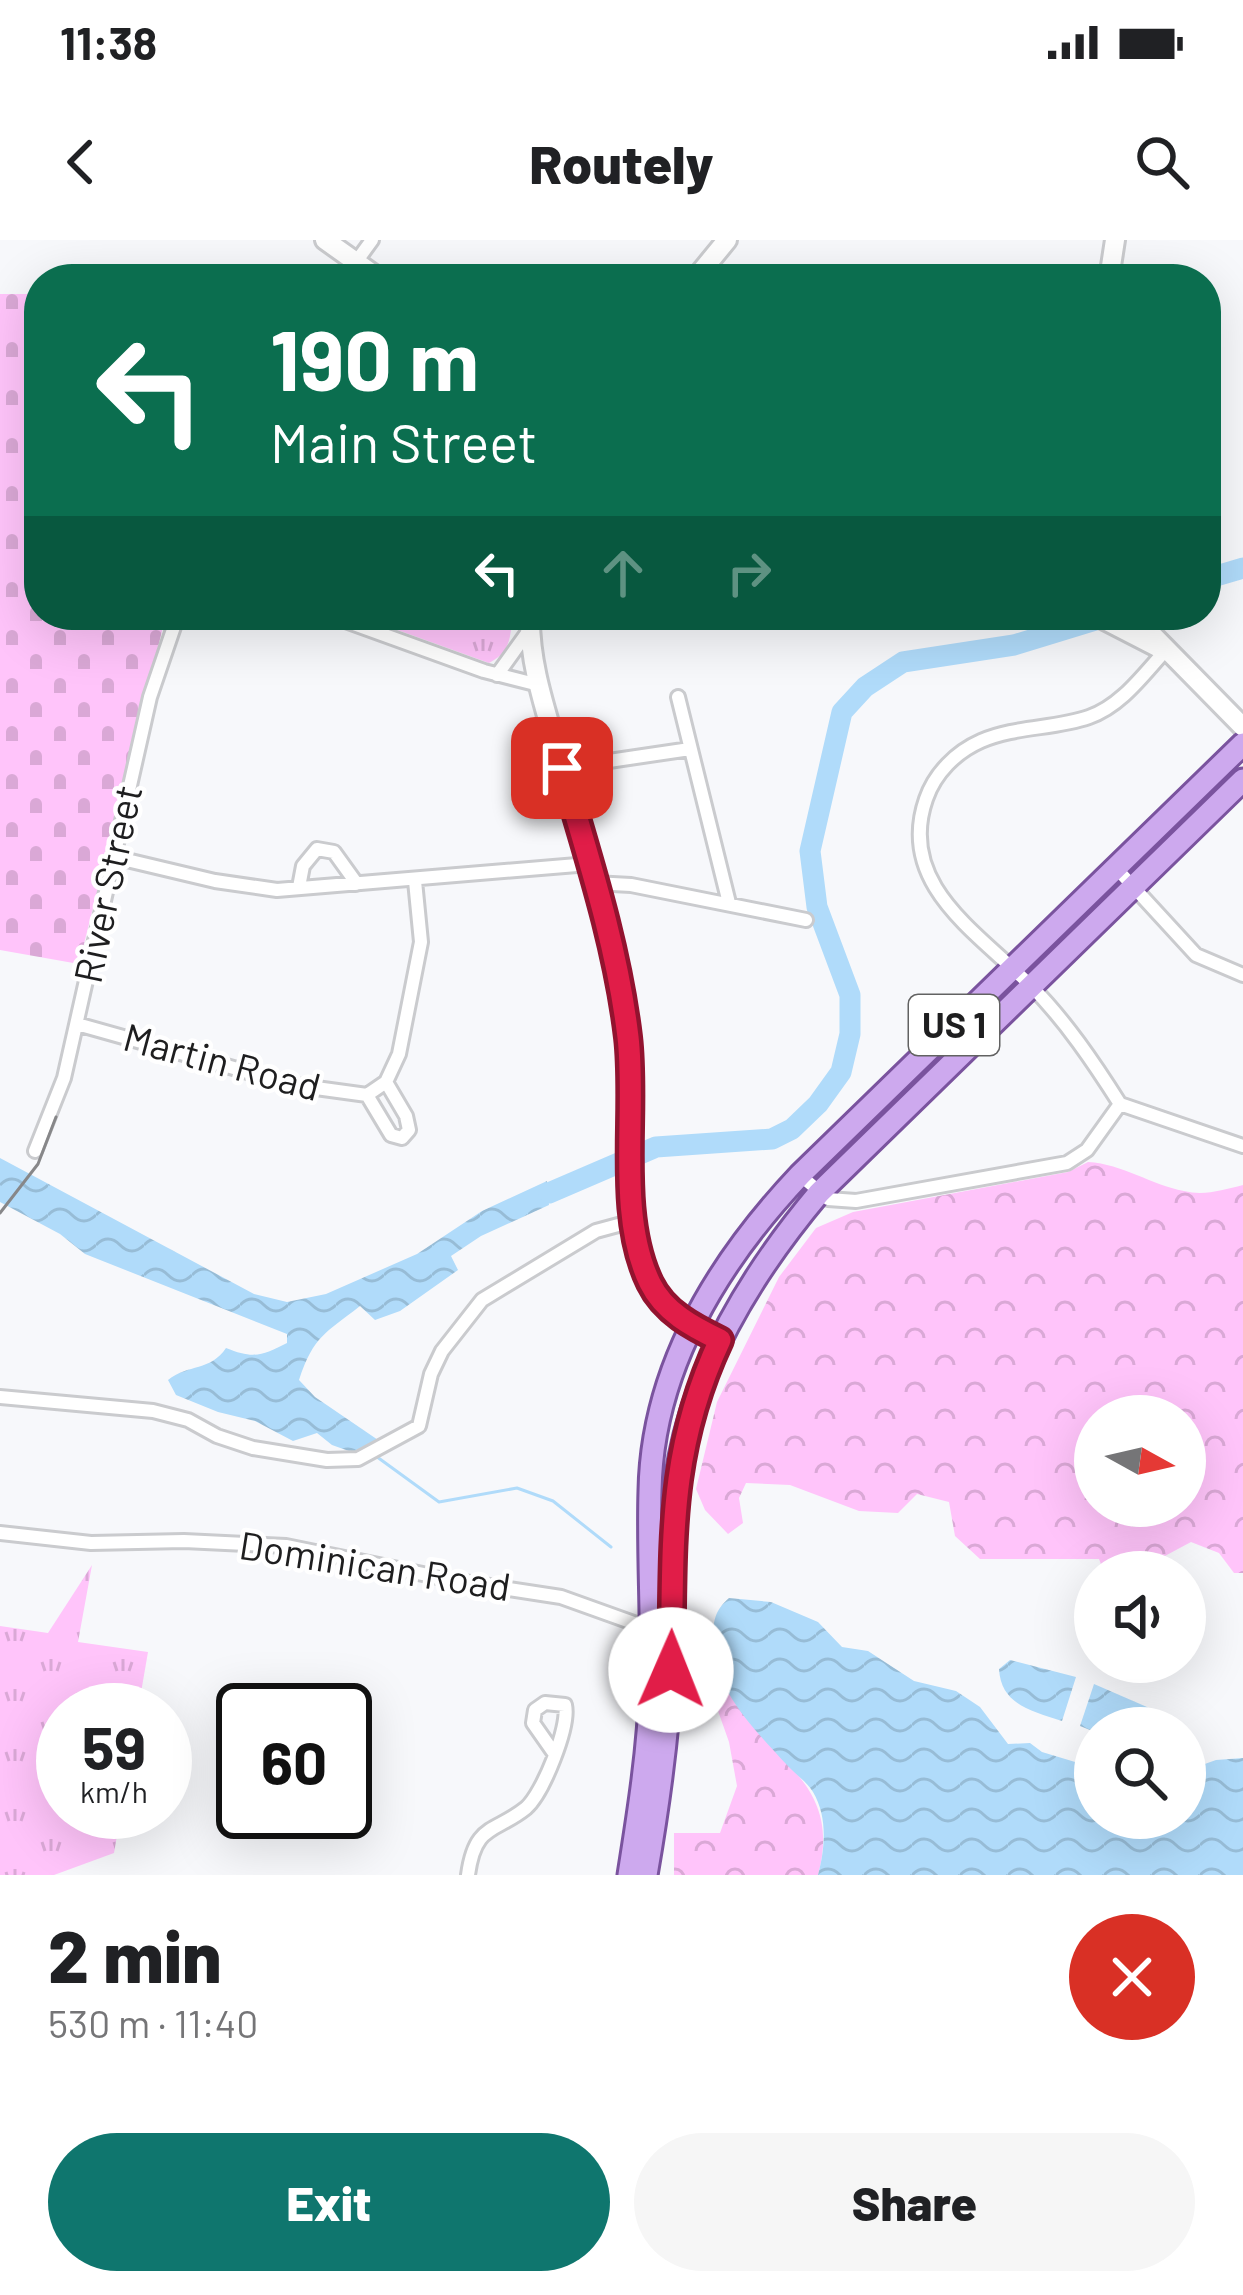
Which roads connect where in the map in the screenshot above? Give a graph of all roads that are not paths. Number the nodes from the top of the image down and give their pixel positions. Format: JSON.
{"nodes":[{"id":1,"x":325,"y":240,"type":"edge"},
{"id":2,"x":372,"y":240,"type":"edge"},
{"id":3,"x":728,"y":240,"type":"edge"},
{"id":4,"x":356,"y":262,"type":"junction"},
{"id":5,"x":359,"y":264,"type":"edge"},
{"id":6,"x":708,"y":264,"type":"edge"},
{"id":7,"x":172,"y":630,"type":"edge"},
{"id":8,"x":371,"y":630,"type":"edge"},
{"id":9,"x":525,"y":630,"type":"edge"},
{"id":10,"x":531,"y":630,"type":"edge"},
{"id":11,"x":1150,"y":630,"type":"edge"},
{"id":12,"x":1165,"y":651,"type":"junction"},
{"id":13,"x":497,"y":675,"type":"junction"},
{"id":14,"x":538,"y":685,"type":"junction"},
{"id":15,"x":678,"y":697,"type":"dead end"},
{"id":16,"x":1243,"y":727,"type":"edge"},
{"id":17,"x":1243,"y":745,"type":"edge"},
{"id":18,"x":690,"y":749,"type":"junction"},
{"id":19,"x":562,"y":768,"type":"junction"},
{"id":20,"x":1243,"y":780,"type":"edge"},
{"id":21,"x":114,"y":857,"type":"junction"},
{"id":22,"x":1117,"y":869,"type":"junction"},
{"id":23,"x":592,"y":873,"type":"junction"},
{"id":24,"x":415,"y":881,"type":"junction"},
{"id":25,"x":357,"y":884,"type":"junction"},
{"id":26,"x":298,"y":887,"type":"junction"},
{"id":27,"x":1135,"y":889,"type":"junction"},
{"id":28,"x":729,"y":903,"type":"junction"},
{"id":29,"x":806,"y":920,"type":"dead end"},
{"id":30,"x":1011,"y":969,"type":"junction"},
{"id":31,"x":1243,"y":975,"type":"edge"},
{"id":32,"x":1031,"y":986,"type":"junction"},
{"id":33,"x":77,"y":1024,"type":"junction"},
{"id":34,"x":386,"y":1082,"type":"junction"},
{"id":35,"x":367,"y":1095,"type":"junction"},
{"id":36,"x":1120,"y":1104,"type":"junction"},
{"id":37,"x":1243,"y":1146,"type":"edge"},
{"id":38,"x":35,"y":1151,"type":"dead end"},
{"id":39,"x":800,"y":1175,"type":"junction"},
{"id":40,"x":819,"y":1192,"type":"junction"},
{"id":41,"x":761,"y":1216,"type":"junction"},
{"id":42,"x":633,"y":1221,"type":"junction"},
{"id":43,"x":785,"y":1236,"type":"junction"},
{"id":44,"x":691,"y":1326,"type":"junction"},
{"id":45,"x":720,"y":1340,"type":"junction"},
{"id":46,"x":0,"y":1397,"type":"edge"},
{"id":47,"x":0,"y":1532,"type":"edge"},
{"id":48,"x":662,"y":1630,"type":"junction"},
{"id":49,"x":554,"y":1753,"type":"dead end"},
{"id":50,"x":468,"y":1875,"type":"edge"},
{"id":51,"x":629,"y":1875,"type":"edge"},
{"id":52,"x":646,"y":1875,"type":"edge"}],
"edges":[{"from":1,"to":4,"type":"main road"},
{"from":2,"to":4,"type":"street"},
{"from":3,"to":6,"type":"main road"},
{"from":4,"to":5,"type":"main road"},
{"from":7,"to":21,"type":"street","name":"River Street"},
{"from":8,"to":13,"type":"street"},
{"from":9,"to":13,"type":"street"},
{"from":10,"to":14,"type":"main road"},
{"from":11,"to":12,"type":"main road"},
{"from":12,"to":16,"type":"main road"},
{"from":12,"to":30,"type":"street"},
{"from":13,"to":14,"type":"street"},
{"from":14,"to":19,"type":"main road"},
{"from":15,"to":18,"type":"street"},
{"from":17,"to":22,"type":"main road","number":"US 1"},
{"from":18,"to":19,"type":"street"},
{"from":18,"to":28,"type":"street"},
{"from":19,"to":23,"type":"main road"},
{"from":20,"to":27,"type":"main road","number":"US 1"},
{"from":21,"to":26,"type":"street"},
{"from":21,"to":33,"type":"street","name":"River Street"},
{"from":22,"to":27,"type":"street"},
{"from":22,"to":30,"type":"main road","number":"US 1"},
{"from":23,"to":24,"type":"street"},
{"from":23,"to":28,"type":"street"},
{"from":23,"to":42,"type":"main road"},
{"from":24,"to":25,"type":"street"},
{"from":24,"to":34,"type":"street"},
{"from":25,"to":26,"type":"street"},
{"from":25,"to":26,"type":"street"},
{"from":27,"to":31,"type":"street"},
{"from":27,"to":32,"type":"main road","number":"US 1"},
{"from":28,"to":29,"type":"street"},
{"from":30,"to":32,"type":"street"},
{"from":30,"to":39,"type":"main road","number":"US 1"},
{"from":32,"to":36,"type":"street"},
{"from":32,"to":40,"type":"main road","number":"US 1"},
{"from":33,"to":35,"type":"street","name":"Martin Road"},
{"from":33,"to":38,"type":"street","name":"River Street"},
{"from":34,"to":35,"type":"street","name":"Martin Road"},
{"from":34,"to":35,"type":"street","name":"Martin Road"},
{"from":36,"to":37,"type":"street"},
{"from":36,"to":40,"type":"street"},
{"from":39,"to":40,"type":"street"},
{"from":39,"to":41,"type":"main road","number":"US 1"},
{"from":40,"to":43,"type":"main road","number":"US 1"},
{"from":41,"to":43,"type":"main road"},
{"from":41,"to":44,"type":"main road","number":"US 1"},
{"from":42,"to":44,"type":"main road"},
{"from":42,"to":46,"type":"street"},
{"from":43,"to":45,"type":"main road","number":"US 1"},
{"from":44,"to":45,"type":"main road"},
{"from":44,"to":48,"type":"main road","number":"US 1"},
{"from":45,"to":48,"type":"main road","number":"US 1"},
{"from":47,"to":48,"type":"street","name":"Dominican Road"},
{"from":48,"to":51,"type":"main road","number":"US 1"},
{"from":48,"to":52,"type":"main road","number":"US 1"},
{"from":49,"to":50,"type":"street"}]}
